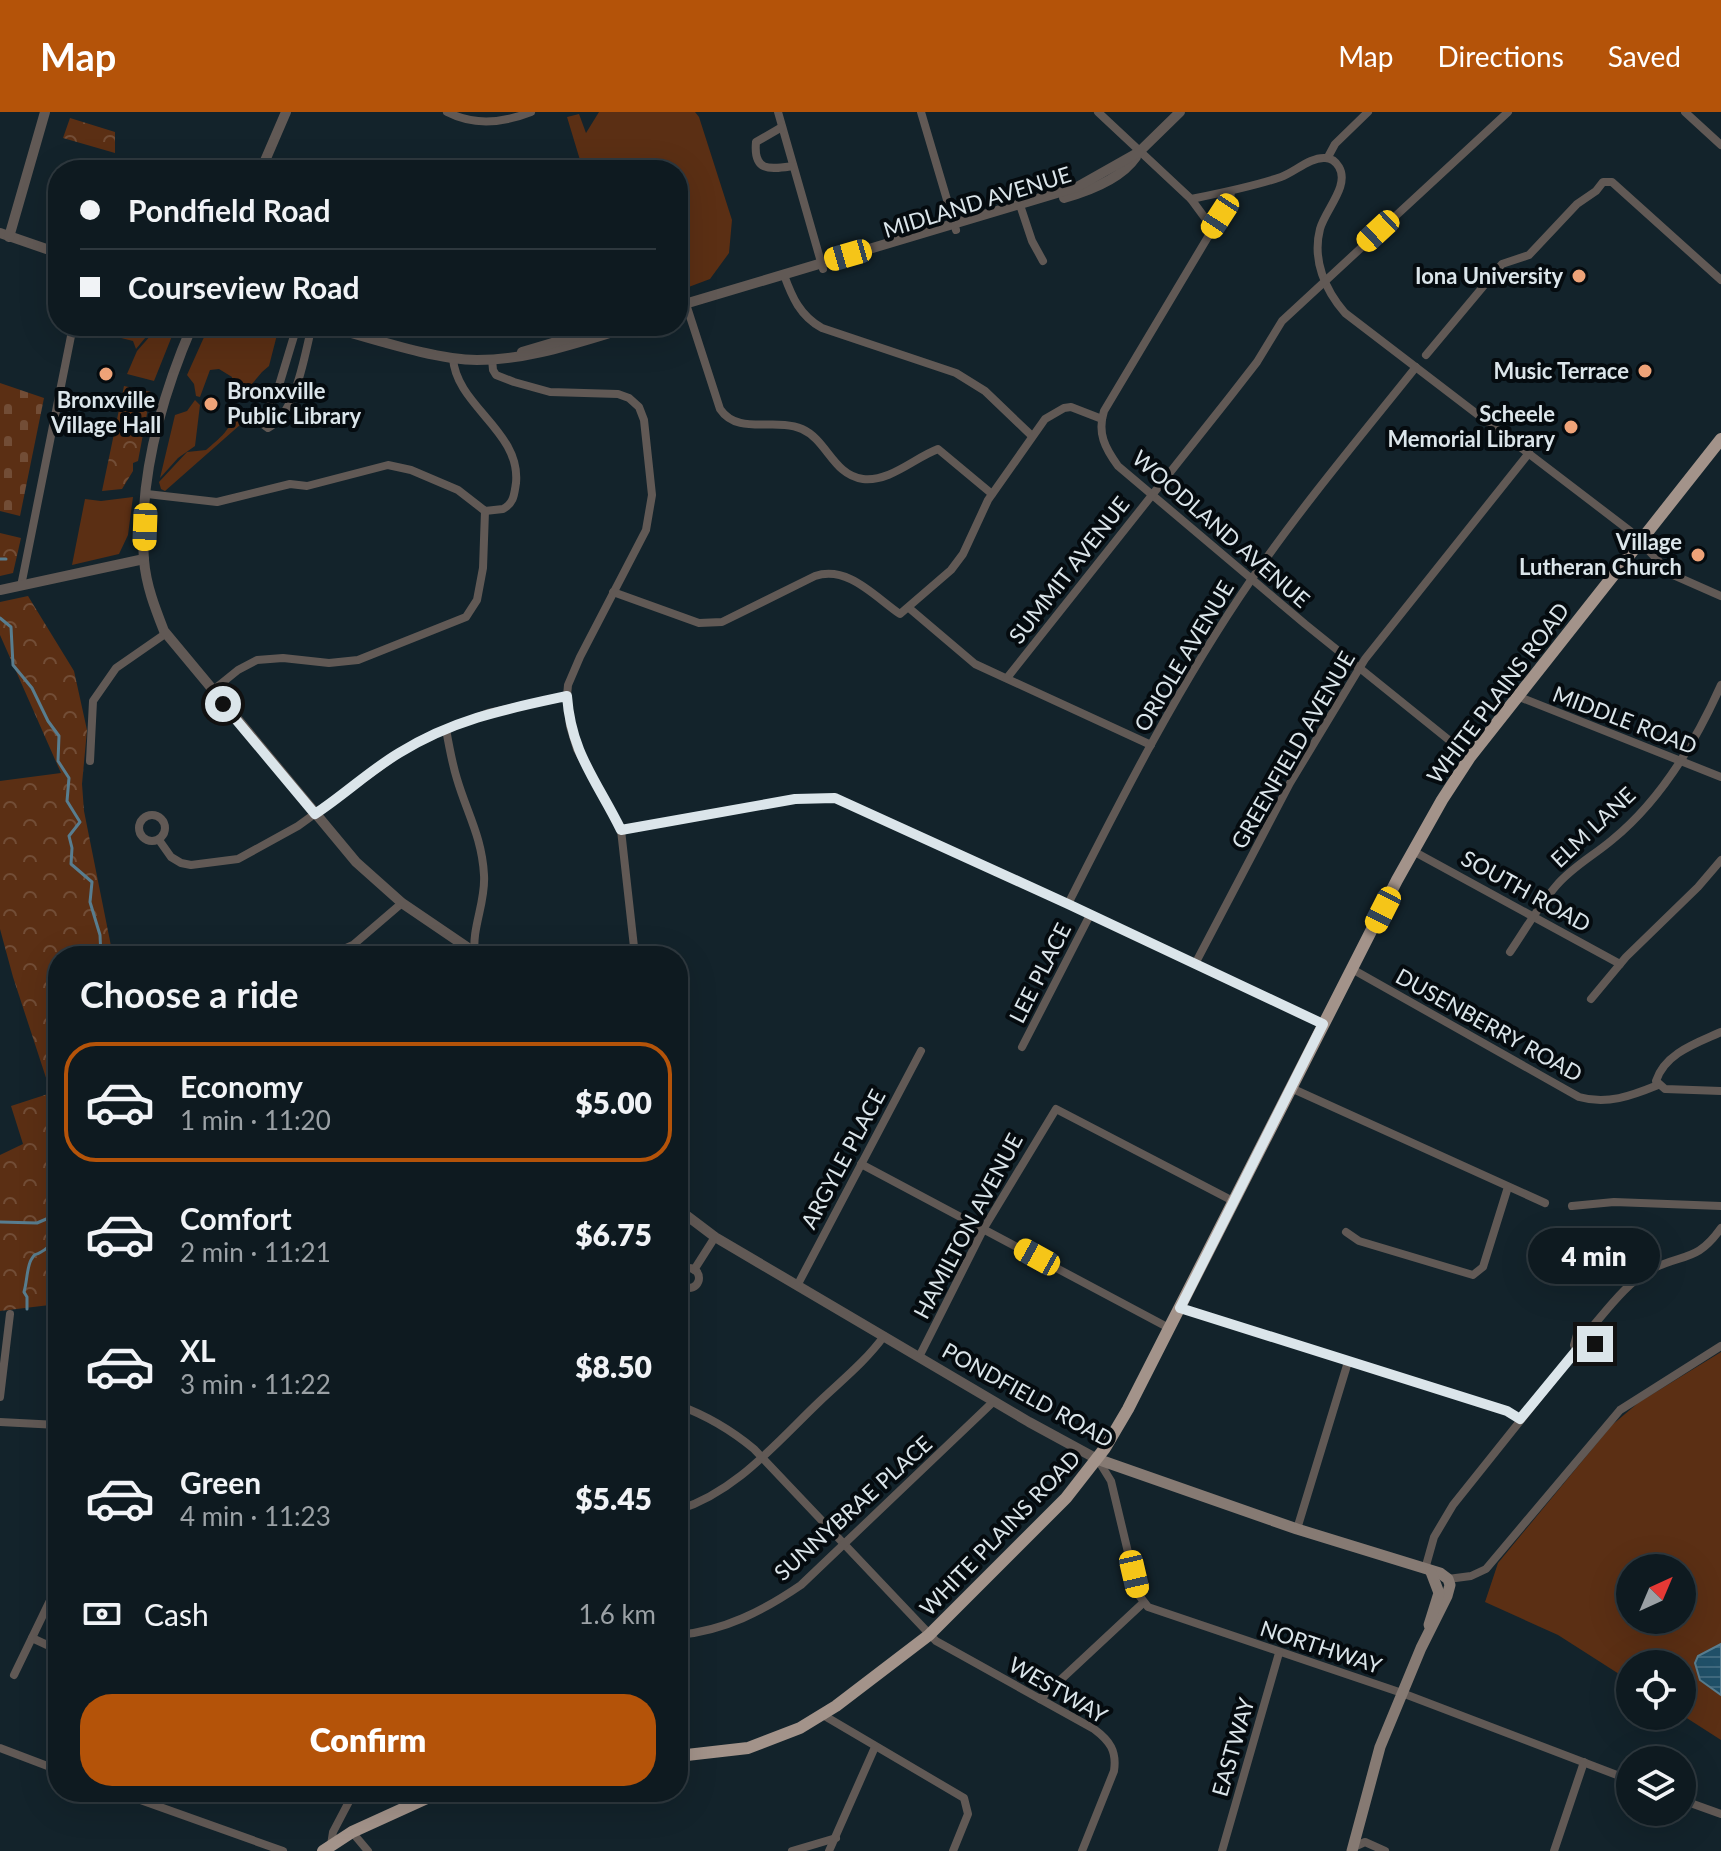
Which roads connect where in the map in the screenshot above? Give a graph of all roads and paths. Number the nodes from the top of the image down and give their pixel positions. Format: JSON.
{"nodes":[{"id":1,"x":45,"y":112,"type":"edge"},
{"id":2,"x":286,"y":112,"type":"edge"},
{"id":3,"x":447,"y":112,"type":"edge"},
{"id":4,"x":531,"y":112,"type":"edge"},
{"id":5,"x":778,"y":112,"type":"edge"},
{"id":6,"x":921,"y":112,"type":"edge"},
{"id":7,"x":1098,"y":112,"type":"edge"},
{"id":8,"x":1180,"y":112,"type":"edge"},
{"id":9,"x":1368,"y":112,"type":"edge"},
{"id":10,"x":1508,"y":112,"type":"edge"},
{"id":11,"x":1685,"y":112,"type":"edge"},
{"id":12,"x":782,"y":127,"type":"junction"},
{"id":13,"x":1721,"y":145,"type":"edge"},
{"id":14,"x":1139,"y":152,"type":"junction"},
{"id":15,"x":1328,"y":157,"type":"junction"},
{"id":16,"x":265,"y":160,"type":"edge"},
{"id":17,"x":793,"y":166,"type":"junction"},
{"id":18,"x":1231,"y":191,"type":"junction"},
{"id":19,"x":1191,"y":199,"type":"junction"},
{"id":20,"x":1021,"y":208,"type":"junction"},
{"id":21,"x":955,"y":227,"type":"junction"},
{"id":22,"x":1209,"y":232,"type":"junction"},
{"id":23,"x":4,"y":235,"type":"edge"},
{"id":24,"x":48,"y":250,"type":"edge"},
{"id":25,"x":1319,"y":259,"type":"junction"},
{"id":26,"x":1043,"y":261,"type":"dead end"},
{"id":27,"x":1342,"y":264,"type":"junction"},
{"id":28,"x":822,"y":266,"type":"junction"},
{"id":29,"x":785,"y":278,"type":"junction"},
{"id":30,"x":1721,"y":280,"type":"edge"},
{"id":31,"x":1324,"y":281,"type":"junction"},
{"id":32,"x":688,"y":307,"type":"edge"},
{"id":33,"x":688,"y":322,"type":"edge"},
{"id":34,"x":71,"y":336,"type":"edge"},
{"id":35,"x":188,"y":336,"type":"edge"},
{"id":36,"x":294,"y":336,"type":"edge"},
{"id":37,"x":309,"y":336,"type":"edge"},
{"id":38,"x":366,"y":336,"type":"edge"},
{"id":39,"x":575,"y":336,"type":"edge"},
{"id":40,"x":600,"y":336,"type":"edge"},
{"id":41,"x":1426,"y":355,"type":"dead end"},
{"id":42,"x":505,"y":357,"type":"junction"},
{"id":43,"x":453,"y":358,"type":"junction"},
{"id":44,"x":492,"y":359,"type":"junction"},
{"id":45,"x":1416,"y":367,"type":"junction"},
{"id":46,"x":275,"y":395,"type":"junction"},
{"id":47,"x":289,"y":403,"type":"junction"},
{"id":48,"x":1102,"y":419,"type":"junction"},
{"id":49,"x":1032,"y":436,"type":"junction"},
{"id":50,"x":1721,"y":439,"type":"edge"},
{"id":51,"x":1529,"y":453,"type":"junction"},
{"id":52,"x":147,"y":494,"type":"junction"},
{"id":53,"x":992,"y":494,"type":"junction"},
{"id":54,"x":1151,"y":495,"type":"junction"},
{"id":55,"x":485,"y":511,"type":"junction"},
{"id":56,"x":1640,"y":541,"type":"junction"},
{"id":57,"x":144,"y":559,"type":"junction"},
{"id":58,"x":1251,"y":580,"type":"junction"},
{"id":59,"x":21,"y":586,"type":"junction"},
{"id":60,"x":0,"y":590,"type":"edge"},
{"id":61,"x":613,"y":592,"type":"junction"},
{"id":62,"x":1721,"y":596,"type":"edge"},
{"id":63,"x":909,"y":608,"type":"junction"},
{"id":64,"x":165,"y":634,"type":"junction"},
{"id":65,"x":1359,"y":668,"type":"junction"},
{"id":66,"x":1007,"y":678,"type":"junction"},
{"id":67,"x":1721,"y":685,"type":"edge"},
{"id":68,"x":212,"y":691,"type":"junction"},
{"id":69,"x":567,"y":696,"type":"junction"},
{"id":70,"x":1517,"y":696,"type":"junction"},
{"id":71,"x":446,"y":729,"type":"junction"},
{"id":72,"x":1151,"y":745,"type":"junction"},
{"id":73,"x":1470,"y":757,"type":"junction"},
{"id":74,"x":1680,"y":760,"type":"junction"},
{"id":75,"x":90,"y":761,"type":"dead end"},
{"id":76,"x":1721,"y":777,"type":"edge"},
{"id":77,"x":315,"y":814,"type":"junction"},
{"id":78,"x":621,"y":830,"type":"junction"},
{"id":79,"x":159,"y":840,"type":"dead end"},
{"id":80,"x":1413,"y":851,"type":"junction"},
{"id":81,"x":1721,"y":860,"type":"edge"},
{"id":82,"x":1710,"y":874,"type":"junction"},
{"id":83,"x":1721,"y":879,"type":"edge"},
{"id":84,"x":402,"y":903,"type":"junction"},
{"id":85,"x":1068,"y":904,"type":"junction"},
{"id":86,"x":1090,"y":915,"type":"junction"},
{"id":87,"x":1534,"y":916,"type":"junction"},
{"id":88,"x":351,"y":946,"type":"edge"},
{"id":89,"x":464,"y":946,"type":"edge"},
{"id":90,"x":474,"y":946,"type":"edge"},
{"id":91,"x":634,"y":946,"type":"edge"},
{"id":92,"x":1510,"y":952,"type":"dead end"},
{"id":93,"x":1195,"y":964,"type":"junction"},
{"id":94,"x":1620,"y":964,"type":"junction"},
{"id":95,"x":1352,"y":969,"type":"junction"},
{"id":96,"x":1591,"y":999,"type":"dead end"},
{"id":97,"x":1323,"y":1024,"type":"junction"},
{"id":98,"x":1721,"y":1032,"type":"edge"},
{"id":99,"x":1022,"y":1047,"type":"dead end"},
{"id":100,"x":921,"y":1051,"type":"dead end"},
{"id":101,"x":1658,"y":1085,"type":"junction"},
{"id":102,"x":1291,"y":1088,"type":"junction"},
{"id":103,"x":1721,"y":1091,"type":"edge"},
{"id":104,"x":861,"y":1164,"type":"junction"},
{"id":105,"x":1508,"y":1187,"type":"junction"},
{"id":106,"x":1233,"y":1201,"type":"junction"},
{"id":107,"x":1545,"y":1203,"type":"dead end"},
{"id":108,"x":1572,"y":1206,"type":"dead end"},
{"id":109,"x":1721,"y":1206,"type":"edge"},
{"id":110,"x":688,"y":1217,"type":"edge"},
{"id":111,"x":984,"y":1228,"type":"junction"},
{"id":112,"x":1721,"y":1228,"type":"edge"},
{"id":113,"x":1346,"y":1232,"type":"dead end"},
{"id":114,"x":715,"y":1237,"type":"junction"},
{"id":115,"x":694,"y":1270,"type":"dead end"},
{"id":116,"x":798,"y":1284,"type":"junction"},
{"id":117,"x":1180,"y":1308,"type":"junction"},
{"id":118,"x":10,"y":1314,"type":"dead end"},
{"id":119,"x":1593,"y":1326,"type":"junction"},
{"id":120,"x":1169,"y":1328,"type":"junction"},
{"id":121,"x":884,"y":1336,"type":"junction"},
{"id":122,"x":1719,"y":1347,"type":"edge"},
{"id":123,"x":1576,"y":1351,"type":"junction"},
{"id":124,"x":919,"y":1357,"type":"junction"},
{"id":125,"x":1348,"y":1362,"type":"junction"},
{"id":126,"x":0,"y":1397,"type":"edge"},
{"id":127,"x":994,"y":1401,"type":"junction"},
{"id":128,"x":688,"y":1409,"type":"edge"},
{"id":129,"x":1520,"y":1419,"type":"junction"},
{"id":130,"x":0,"y":1422,"type":"edge"},
{"id":131,"x":48,"y":1424,"type":"edge"},
{"id":132,"x":761,"y":1457,"type":"junction"},
{"id":133,"x":1097,"y":1459,"type":"junction"},
{"id":134,"x":688,"y":1506,"type":"edge"},
{"id":135,"x":1297,"y":1529,"type":"junction"},
{"id":136,"x":844,"y":1544,"type":"junction"},
{"id":137,"x":1428,"y":1571,"type":"junction"},
{"id":138,"x":1448,"y":1579,"type":"junction"},
{"id":139,"x":1143,"y":1603,"type":"junction"},
{"id":140,"x":48,"y":1605,"type":"edge"},
{"id":141,"x":688,"y":1633,"type":"edge"},
{"id":142,"x":1428,"y":1633,"type":"junction"},
{"id":143,"x":929,"y":1635,"type":"junction"},
{"id":144,"x":32,"y":1638,"type":"junction"},
{"id":145,"x":48,"y":1645,"type":"edge"},
{"id":146,"x":1279,"y":1653,"type":"junction"},
{"id":147,"x":14,"y":1675,"type":"dead end"},
{"id":148,"x":1402,"y":1693,"type":"junction"},
{"id":149,"x":1040,"y":1699,"type":"junction"},
{"id":150,"x":823,"y":1715,"type":"junction"},
{"id":151,"x":875,"y":1747,"type":"junction"},
{"id":152,"x":0,"y":1748,"type":"edge"},
{"id":153,"x":688,"y":1755,"type":"edge"},
{"id":154,"x":1584,"y":1762,"type":"junction"},
{"id":155,"x":48,"y":1766,"type":"edge"},
{"id":156,"x":1616,"y":1775,"type":"edge"},
{"id":157,"x":146,"y":1802,"type":"edge"},
{"id":158,"x":349,"y":1802,"type":"edge"},
{"id":159,"x":418,"y":1802,"type":"edge"},
{"id":160,"x":1696,"y":1805,"type":"edge"},
{"id":161,"x":1721,"y":1814,"type":"edge"},
{"id":162,"x":352,"y":1832,"type":"junction"},
{"id":163,"x":836,"y":1838,"type":"junction"},
{"id":164,"x":327,"y":1848,"type":"edge"},
{"id":165,"x":1353,"y":1849,"type":"edge"},
{"id":166,"x":283,"y":1851,"type":"edge"},
{"id":167,"x":368,"y":1851,"type":"edge"},
{"id":168,"x":792,"y":1851,"type":"edge"},
{"id":169,"x":829,"y":1851,"type":"edge"},
{"id":170,"x":953,"y":1851,"type":"edge"},
{"id":171,"x":1082,"y":1851,"type":"edge"},
{"id":172,"x":1222,"y":1851,"type":"edge"},
{"id":173,"x":1385,"y":1851,"type":"edge"},
{"id":174,"x":1554,"y":1851,"type":"edge"}],
"edges":[{"from":1,"to":23,"type":"street"},
{"from":2,"to":16,"type":"street"},
{"from":3,"to":4,"type":"street"},
{"from":5,"to":12,"type":"street"},
{"from":6,"to":21,"type":"street"},
{"from":7,"to":14,"type":"street"},
{"from":8,"to":14,"type":"street","name":"MIDLAND AVENUE"},
{"from":9,"to":15,"type":"street"},
{"from":10,"to":27,"type":"street","name":"SUMMIT AVENUE"},
{"from":11,"to":13,"type":"street"},
{"from":12,"to":17,"type":"street"},
{"from":12,"to":17,"type":"street"},
{"from":14,"to":19,"type":"street"},
{"from":14,"to":20,"type":"street","name":"MIDLAND AVENUE"},
{"from":15,"to":18,"type":"street"},
{"from":15,"to":25,"type":"street"},
{"from":17,"to":28,"type":"street"},
{"from":18,"to":19,"type":"street"},
{"from":18,"to":22,"type":"street"},
{"from":19,"to":22,"type":"street"},
{"from":20,"to":21,"type":"street","name":"MIDLAND AVENUE"},
{"from":20,"to":26,"type":"street"},
{"from":21,"to":28,"type":"street","name":"MIDLAND AVENUE"},
{"from":22,"to":48,"type":"street"},
{"from":23,"to":24,"type":"street"},
{"from":25,"to":27,"type":"street"},
{"from":25,"to":31,"type":"street"},
{"from":27,"to":31,"type":"street","name":"SUMMIT AVENUE"},
{"from":28,"to":29,"type":"street","name":"MIDLAND AVENUE"},
{"from":29,"to":32,"type":"street","name":"MIDLAND AVENUE"},
{"from":29,"to":49,"type":"street"},
{"from":30,"to":41,"type":"street"},
{"from":31,"to":45,"type":"street"},
{"from":31,"to":54,"type":"street","name":"SUMMIT AVENUE"},
{"from":33,"to":53,"type":"street"},
{"from":34,"to":59,"type":"street"},
{"from":35,"to":52,"type":"street"},
{"from":36,"to":46,"type":"street"},
{"from":37,"to":47,"type":"street"},
{"from":38,"to":43,"type":"street"},
{"from":39,"to":42,"type":"street"},
{"from":40,"to":42,"type":"street"},
{"from":42,"to":44,"type":"street"},
{"from":43,"to":44,"type":"street"},
{"from":43,"to":55,"type":"street"},
{"from":44,"to":61,"type":"street"},
{"from":45,"to":51,"type":"street"},
{"from":45,"to":58,"type":"street","name":"ORIOLE AVENUE"},
{"from":46,"to":47,"type":"street"},
{"from":46,"to":47,"type":"street"},
{"from":48,"to":49,"type":"street"},
{"from":48,"to":54,"type":"street","name":"WOODLAND AVENUE"},
{"from":49,"to":53,"type":"street"},
{"from":50,"to":56,"type":"main road","name":"WHITE PLAINS ROAD"},
{"from":51,"to":56,"type":"street"},
{"from":51,"to":65,"type":"street","name":"GREENFIELD AVENUE"},
{"from":52,"to":55,"type":"street"},
{"from":52,"to":57,"type":"street"},
{"from":53,"to":63,"type":"street"},
{"from":54,"to":58,"type":"street","name":"WOODLAND AVENUE"},
{"from":54,"to":66,"type":"street","name":"SUMMIT AVENUE"},
{"from":55,"to":68,"type":"street"},
{"from":56,"to":62,"type":"street"},
{"from":56,"to":70,"type":"main road","name":"WHITE PLAINS ROAD"},
{"from":57,"to":59,"type":"street"},
{"from":57,"to":64,"type":"street"},
{"from":58,"to":65,"type":"street","name":"WOODLAND AVENUE"},
{"from":58,"to":72,"type":"street","name":"ORIOLE AVENUE"},
{"from":59,"to":60,"type":"street"},
{"from":61,"to":63,"type":"street"},
{"from":61,"to":69,"type":"street"},
{"from":63,"to":66,"type":"street"},
{"from":64,"to":68,"type":"street"},
{"from":64,"to":75,"type":"street"},
{"from":65,"to":73,"type":"street","name":"WOODLAND AVENUE"},
{"from":65,"to":93,"type":"street","name":"GREENFIELD AVENUE"},
{"from":66,"to":72,"type":"street"},
{"from":67,"to":74,"type":"street","name":"ELM LANE"},
{"from":68,"to":77,"type":"street"},
{"from":69,"to":71,"type":"street"},
{"from":69,"to":78,"type":"street"},
{"from":70,"to":73,"type":"main road","name":"WHITE PLAINS ROAD"},
{"from":70,"to":74,"type":"street","name":"MIDDLE ROAD"},
{"from":71,"to":77,"type":"street"},
{"from":71,"to":90,"type":"street"},
{"from":72,"to":85,"type":"street","name":"ORIOLE AVENUE"},
{"from":73,"to":80,"type":"main road","name":"WHITE PLAINS ROAD"},
{"from":74,"to":76,"type":"street","name":"MIDDLE ROAD"},
{"from":74,"to":87,"type":"street","name":"ELM LANE"},
{"from":77,"to":79,"type":"street"},
{"from":77,"to":84,"type":"street"},
{"from":78,"to":85,"type":"street"},
{"from":78,"to":91,"type":"street"},
{"from":80,"to":87,"type":"street","name":"SOUTH ROAD"},
{"from":80,"to":95,"type":"main road","name":"WHITE PLAINS ROAD"},
{"from":81,"to":82,"type":"street"},
{"from":82,"to":83,"type":"street"},
{"from":82,"to":94,"type":"street"},
{"from":84,"to":88,"type":"street"},
{"from":84,"to":89,"type":"street"},
{"from":85,"to":86,"type":"street"},
{"from":86,"to":93,"type":"street"},
{"from":86,"to":99,"type":"street","name":"LEE PLACE"},
{"from":87,"to":92,"type":"street","name":"ELM LANE"},
{"from":87,"to":94,"type":"street","name":"SOUTH ROAD"},
{"from":93,"to":97,"type":"street"},
{"from":94,"to":96,"type":"street"},
{"from":95,"to":97,"type":"main road","name":"WHITE PLAINS ROAD"},
{"from":95,"to":101,"type":"street","name":"DUSENBERRY ROAD"},
{"from":97,"to":102,"type":"main road","name":"WHITE PLAINS ROAD"},
{"from":98,"to":101,"type":"street"},
{"from":100,"to":104,"type":"street","name":"ARGYLE PLACE"},
{"from":101,"to":103,"type":"street","name":"DUSENBERRY ROAD"},
{"from":102,"to":105,"type":"street"},
{"from":102,"to":106,"type":"main road","name":"WHITE PLAINS ROAD"},
{"from":104,"to":111,"type":"street"},
{"from":104,"to":116,"type":"street","name":"ARGYLE PLACE"},
{"from":105,"to":107,"type":"street"},
{"from":105,"to":113,"type":"street"},
{"from":106,"to":111,"type":"street","name":"HAMILTON AVENUE"},
{"from":106,"to":117,"type":"main road","name":"WHITE PLAINS ROAD"},
{"from":108,"to":109,"type":"street"},
{"from":110,"to":114,"type":"street","name":"PONDFIELD ROAD"},
{"from":111,"to":120,"type":"street"},
{"from":111,"to":124,"type":"street","name":"HAMILTON AVENUE"},
{"from":112,"to":119,"type":"street"},
{"from":114,"to":115,"type":"street"},
{"from":114,"to":116,"type":"street","name":"PONDFIELD ROAD"},
{"from":116,"to":121,"type":"street","name":"PONDFIELD ROAD"},
{"from":117,"to":120,"type":"main road","name":"WHITE PLAINS ROAD"},
{"from":117,"to":125,"type":"street"},
{"from":118,"to":126,"type":"street"},
{"from":119,"to":123,"type":"street"},
{"from":119,"to":123,"type":"street"},
{"from":120,"to":133,"type":"main road","name":"WHITE PLAINS ROAD"},
{"from":121,"to":124,"type":"street","name":"PONDFIELD ROAD"},
{"from":121,"to":132,"type":"street"},
{"from":122,"to":138,"type":"street"},
{"from":123,"to":129,"type":"street"},
{"from":124,"to":127,"type":"street","name":"PONDFIELD ROAD"},
{"from":125,"to":129,"type":"street"},
{"from":125,"to":135,"type":"street"},
{"from":127,"to":133,"type":"street","name":"PONDFIELD ROAD"},
{"from":127,"to":136,"type":"street","name":"SUNNYBRAE PLACE"},
{"from":128,"to":132,"type":"street","name":"WESTWAY"},
{"from":129,"to":137,"type":"street"},
{"from":130,"to":131,"type":"street"},
{"from":132,"to":134,"type":"street"},
{"from":132,"to":136,"type":"street","name":"WESTWAY"},
{"from":133,"to":135,"type":"main road","name":"PONDFIELD ROAD"},
{"from":133,"to":139,"type":"street"},
{"from":133,"to":143,"type":"main road","name":"WHITE PLAINS ROAD"},
{"from":135,"to":137,"type":"main road","name":"PONDFIELD ROAD"},
{"from":136,"to":141,"type":"street","name":"SUNNYBRAE PLACE"},
{"from":136,"to":143,"type":"street","name":"WESTWAY"},
{"from":137,"to":138,"type":"main road","name":"PONDFIELD ROAD"},
{"from":137,"to":142,"type":"main road"},
{"from":138,"to":142,"type":"main road"},
{"from":139,"to":146,"type":"street","name":"NORTHWAY"},
{"from":139,"to":149,"type":"street"},
{"from":140,"to":144,"type":"street"},
{"from":142,"to":148,"type":"main road"},
{"from":143,"to":149,"type":"street","name":"WESTWAY"},
{"from":143,"to":150,"type":"main road","name":"WHITE PLAINS ROAD"},
{"from":144,"to":145,"type":"street"},
{"from":144,"to":147,"type":"street"},
{"from":146,"to":148,"type":"street","name":"NORTHWAY"},
{"from":146,"to":172,"type":"street","name":"EASTWAY"},
{"from":148,"to":154,"type":"street","name":"NORTHWAY"},
{"from":148,"to":165,"type":"main road"},
{"from":149,"to":171,"type":"street","name":"WESTWAY"},
{"from":150,"to":151,"type":"street"},
{"from":150,"to":153,"type":"main road","name":"WHITE PLAINS ROAD"},
{"from":151,"to":163,"type":"street"},
{"from":151,"to":170,"type":"street"},
{"from":152,"to":155,"type":"street"},
{"from":154,"to":156,"type":"street","name":"NORTHWAY"},
{"from":154,"to":174,"type":"street"},
{"from":157,"to":166,"type":"street"},
{"from":158,"to":164,"type":"street"},
{"from":159,"to":162,"type":"main road"},
{"from":160,"to":161,"type":"street"},
{"from":162,"to":164,"type":"main road"},
{"from":162,"to":167,"type":"street"},
{"from":163,"to":168,"type":"street"},
{"from":163,"to":169,"type":"street"},
{"from":165,"to":173,"type":"street"}]}
